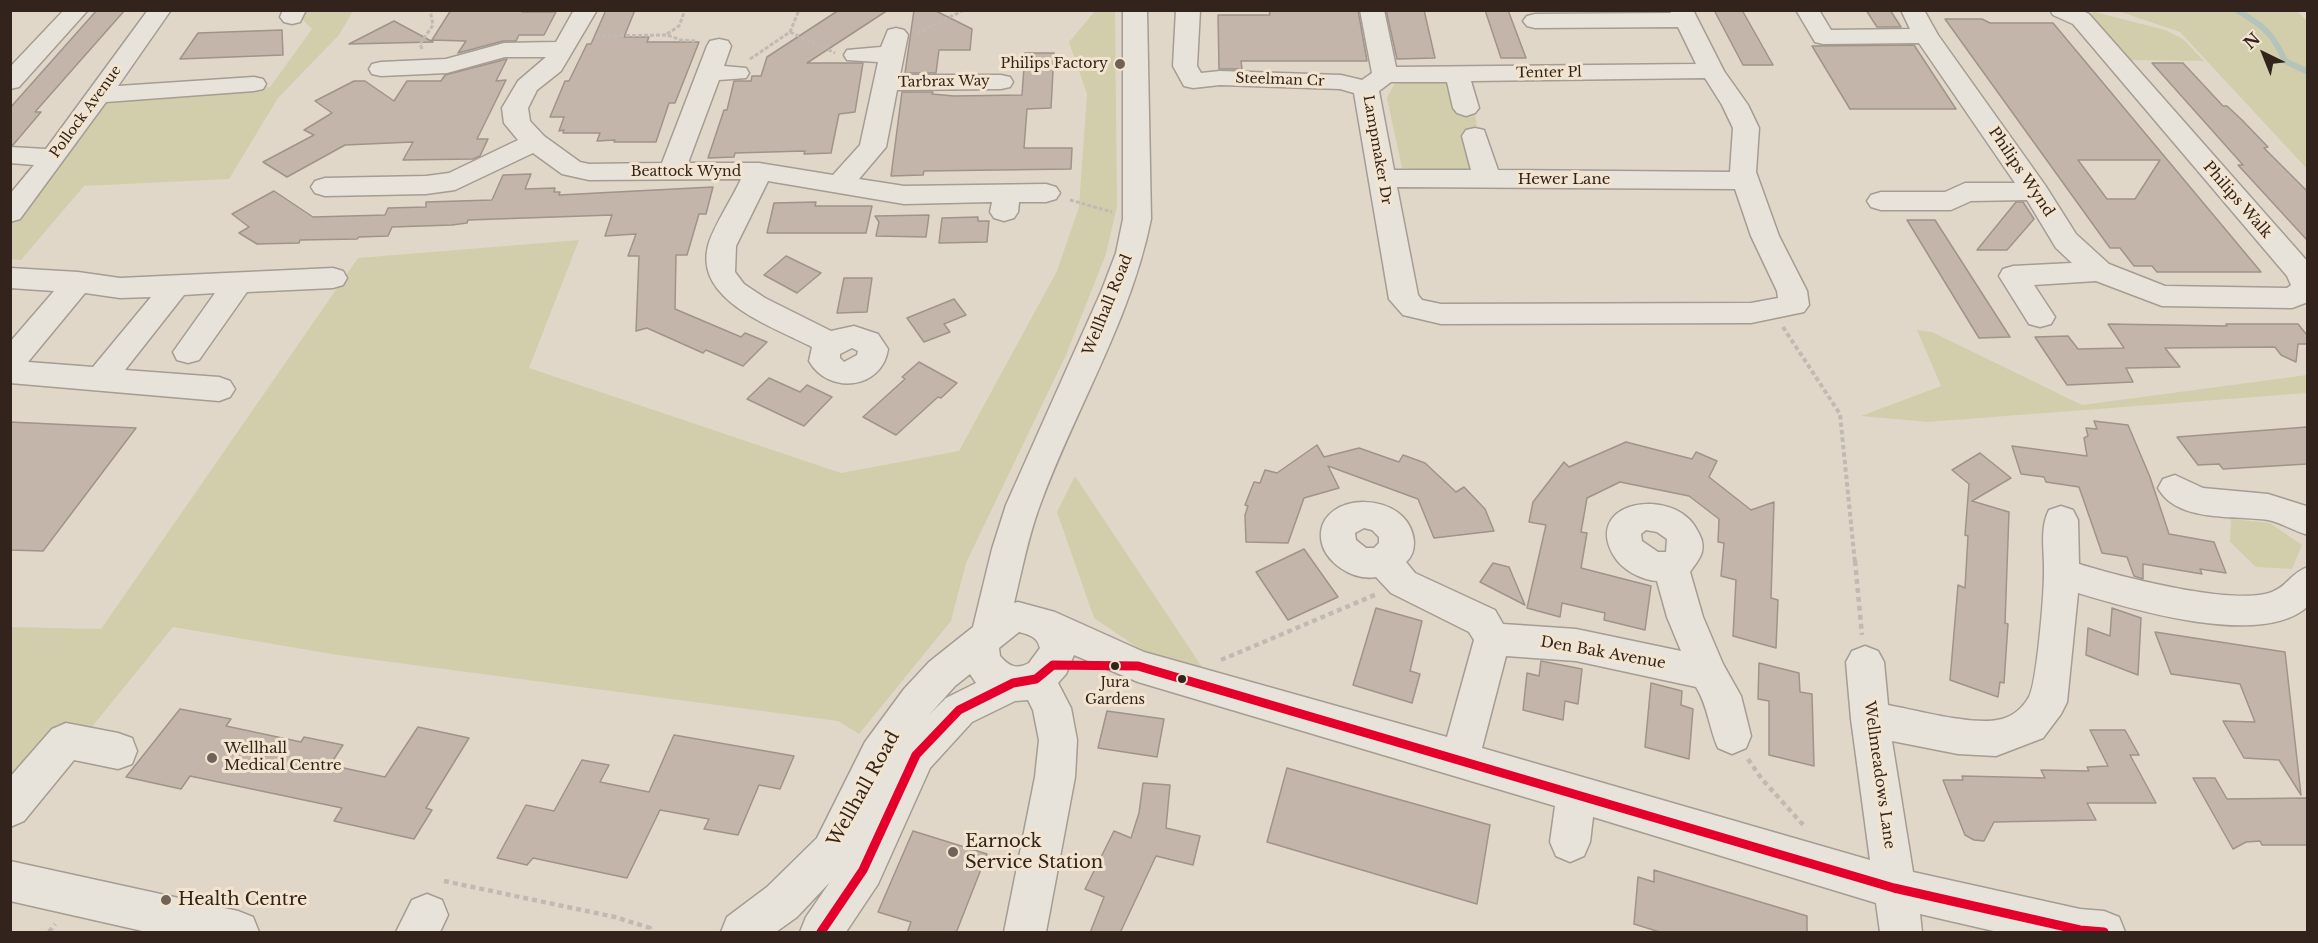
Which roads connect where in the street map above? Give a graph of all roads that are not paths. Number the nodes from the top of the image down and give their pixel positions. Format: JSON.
{"nodes":[{"id":1,"x":76,"y":10,"type":"edge"},
{"id":2,"x":160,"y":10,"type":"edge"},
{"id":3,"x":586,"y":10,"type":"edge"},
{"id":4,"x":1135,"y":10,"type":"edge"},
{"id":5,"x":1188,"y":10,"type":"edge"},
{"id":6,"x":1372,"y":10,"type":"edge"},
{"id":7,"x":1808,"y":10,"type":"edge"},
{"id":8,"x":1912,"y":10,"type":"edge"},
{"id":9,"x":2061,"y":10,"type":"edge"},
{"id":10,"x":1683,"y":15,"type":"edge"},
{"id":11,"x":1926,"y":36,"type":"junction"},
{"id":12,"x":1541,"y":40,"type":"edge"},
{"id":13,"x":567,"y":43,"type":"junction"},
{"id":14,"x":719,"y":46,"type":"road end"},
{"id":15,"x":856,"y":55,"type":"road end"},
{"id":16,"x":381,"y":69,"type":"dead end"},
{"id":17,"x":1712,"y":71,"type":"junction"},
{"id":18,"x":1458,"y":74,"type":"junction"},
{"id":19,"x":10,"y":82,"type":"edge"},
{"id":20,"x":1001,"y":82,"type":"dead end"},
{"id":21,"x":1375,"y":82,"type":"junction"},
{"id":22,"x":887,"y":83,"type":"junction"},
{"id":23,"x":254,"y":84,"type":"dead end"},
{"id":24,"x":99,"y":95,"type":"junction"},
{"id":25,"x":1466,"y":108,"type":"dead end"},
{"id":26,"x":1475,"y":136,"type":"dead end"},
{"id":27,"x":535,"y":142,"type":"junction"},
{"id":28,"x":10,"y":155,"type":"edge"},
{"id":29,"x":53,"y":158,"type":"junction"},
{"id":30,"x":672,"y":171,"type":"junction"},
{"id":31,"x":759,"y":171,"type":"junction"},
{"id":32,"x":1382,"y":178,"type":"junction"},
{"id":33,"x":1487,"y":179,"type":"junction"},
{"id":34,"x":1746,"y":181,"type":"junction"},
{"id":35,"x":840,"y":184,"type":"junction"},
{"id":36,"x":325,"y":187,"type":"dead end"},
{"id":37,"x":2035,"y":191,"type":"junction"},
{"id":38,"x":1046,"y":193,"type":"road end"},
{"id":39,"x":1881,"y":201,"type":"dead end"},
{"id":40,"x":10,"y":213,"type":"edge"},
{"id":41,"x":2099,"y":272,"type":"junction"},
{"id":42,"x":10,"y":278,"type":"edge"},
{"id":43,"x":333,"y":278,"type":"dead end"},
{"id":44,"x":78,"y":282,"type":"junction"},
{"id":45,"x":238,"y":283,"type":"junction"},
{"id":46,"x":176,"y":285,"type":"junction"},
{"id":47,"x":2162,"y":296,"type":"joint"},
{"id":48,"x":2040,"y":317,"type":"dead end"},
{"id":49,"x":831,"y":344,"type":"dead end"},
{"id":50,"x":188,"y":352,"type":"dead end"},
{"id":51,"x":10,"y":363,"type":"edge"},
{"id":52,"x":10,"y":372,"type":"edge"},
{"id":53,"x":101,"y":379,"type":"junction"},
{"id":54,"x":219,"y":389,"type":"dead end"},
{"id":55,"x":2175,"y":488,"type":"dead end"},
{"id":56,"x":2294,"y":516,"type":"edge"},
{"id":57,"x":2061,"y":520,"type":"dead end"},
{"id":58,"x":1009,"y":549,"type":"junction"},
{"id":59,"x":1671,"y":566,"type":"dead end"},
{"id":60,"x":1393,"y":572,"type":"road end"},
{"id":61,"x":2062,"y":574,"type":"junction"},
{"id":62,"x":2307,"y":582,"type":"edge"},
{"id":63,"x":1042,"y":623,"type":"junction"},
{"id":64,"x":986,"y":637,"type":"junction"},
{"id":65,"x":1492,"y":639,"type":"junction"},
{"id":66,"x":1865,"y":662,"type":"road end"},
{"id":67,"x":1138,"y":666,"type":"junction"},
{"id":68,"x":1708,"y":673,"type":"junction"},
{"id":69,"x":1034,"y":676,"type":"junction"},
{"id":70,"x":1870,"y":719,"type":"junction"},
{"id":71,"x":1732,"y":736,"type":"road end"},
{"id":72,"x":118,"y":752,"type":"dead end"},
{"id":73,"x":1460,"y":759,"type":"junction"},
{"id":74,"x":1576,"y":795,"type":"junction"},
{"id":75,"x":10,"y":808,"type":"edge"},
{"id":76,"x":1570,"y":842,"type":"dead end"},
{"id":77,"x":10,"y":881,"type":"edge"},
{"id":78,"x":1894,"y":888,"type":"junction"},
{"id":79,"x":238,"y":933,"type":"edge"},
{"id":80,"x":742,"y":933,"type":"edge"},
{"id":81,"x":821,"y":933,"type":"edge"},
{"id":82,"x":1024,"y":933,"type":"edge"},
{"id":83,"x":1901,"y":933,"type":"edge"},
{"id":84,"x":2104,"y":933,"type":"edge"}],
"edges":[{"from":1,"to":19,"type":"street"},
{"from":2,"to":24,"type":"street","name":"Pollock Avenue"},
{"from":3,"to":13,"type":"street","name":"Beattock Wynd"},
{"from":4,"to":58,"type":"street","name":"Wellhall Road"},
{"from":5,"to":21,"type":"street","name":"Steelman Cr"},
{"from":6,"to":21,"type":"street","name":"Lampmaker Dr"},
{"from":7,"to":11,"type":"street"},
{"from":8,"to":11,"type":"street","name":"Philips Wynd"},
{"from":9,"to":47,"type":"street","name":"Philips Walk"},
{"from":10,"to":12,"type":"street"},
{"from":10,"to":17,"type":"street"},
{"from":11,"to":37,"type":"street","name":"Philips Wynd"},
{"from":12,"to":17,"type":"street","name":"Tenter Pl"},
{"from":12,"to":18,"type":"street","name":"Tenter Pl"},
{"from":13,"to":16,"type":"street"},
{"from":13,"to":27,"type":"street","name":"Beattock Wynd"},
{"from":14,"to":30,"type":"street"},
{"from":15,"to":22,"type":"street","name":"Tarbrax Way"},
{"from":17,"to":34,"type":"street"},
{"from":18,"to":21,"type":"street","name":"Tenter Pl"},
{"from":18,"to":25,"type":"street"},
{"from":20,"to":22,"type":"street","name":"Tarbrax Way"},
{"from":21,"to":32,"type":"street","name":"Lampmaker Dr"},
{"from":22,"to":35,"type":"street","name":"Tarbrax Way"},
{"from":23,"to":24,"type":"street"},
{"from":24,"to":29,"type":"street","name":"Pollock Avenue"},
{"from":26,"to":33,"type":"street"},
{"from":27,"to":30,"type":"street","name":"Beattock Wynd"},
{"from":27,"to":36,"type":"street"},
{"from":28,"to":29,"type":"street"},
{"from":29,"to":40,"type":"street","name":"Pollock Avenue"},
{"from":30,"to":31,"type":"street","name":"Beattock Wynd"},
{"from":31,"to":35,"type":"street","name":"Beattock Wynd"},
{"from":31,"to":49,"type":"street"},
{"from":32,"to":33,"type":"street","name":"Hewer Lane"},
{"from":32,"to":34,"type":"street","name":"Lampmaker Dr"},
{"from":33,"to":34,"type":"street","name":"Hewer Lane"},
{"from":35,"to":38,"type":"street","name":"Beattock Wynd"},
{"from":37,"to":39,"type":"street"},
{"from":37,"to":41,"type":"street","name":"Philips Wynd"},
{"from":41,"to":47,"type":"street","name":"Philips Wynd"},
{"from":41,"to":48,"type":"street"},
{"from":42,"to":44,"type":"street"},
{"from":43,"to":45,"type":"street"},
{"from":44,"to":46,"type":"street"},
{"from":44,"to":51,"type":"street"},
{"from":45,"to":46,"type":"street"},
{"from":45,"to":50,"type":"street"},
{"from":46,"to":53,"type":"street"},
{"from":52,"to":53,"type":"street"},
{"from":53,"to":54,"type":"street"},
{"from":55,"to":56,"type":"street"},
{"from":57,"to":61,"type":"street"},
{"from":58,"to":63,"type":"street"},
{"from":58,"to":64,"type":"street","name":"Wellhall Road"},
{"from":59,"to":68,"type":"street"},
{"from":60,"to":65,"type":"street"},
{"from":61,"to":62,"type":"street"},
{"from":61,"to":70,"type":"street"},
{"from":63,"to":64,"type":"street"},
{"from":63,"to":67,"type":"street"},
{"from":63,"to":69,"type":"street"},
{"from":64,"to":69,"type":"street"},
{"from":64,"to":80,"type":"street","name":"Wellhall Road"},
{"from":65,"to":68,"type":"street","name":"Den Bak Avenue"},
{"from":65,"to":73,"type":"street"},
{"from":66,"to":70,"type":"street","name":"Wellmeadows Lane"},
{"from":67,"to":69,"type":"street"},
{"from":67,"to":73,"type":"street"},
{"from":68,"to":71,"type":"street"},
{"from":69,"to":81,"type":"street","name":"Wellhall Road"},
{"from":69,"to":82,"type":"street"},
{"from":70,"to":78,"type":"street","name":"Wellmeadows Lane"},
{"from":72,"to":75,"type":"street"},
{"from":73,"to":74,"type":"street"},
{"from":74,"to":76,"type":"street"},
{"from":74,"to":78,"type":"street"},
{"from":77,"to":79,"type":"street"},
{"from":78,"to":83,"type":"street","name":"Wellmeadows Lane"},
{"from":78,"to":84,"type":"street"}]}
